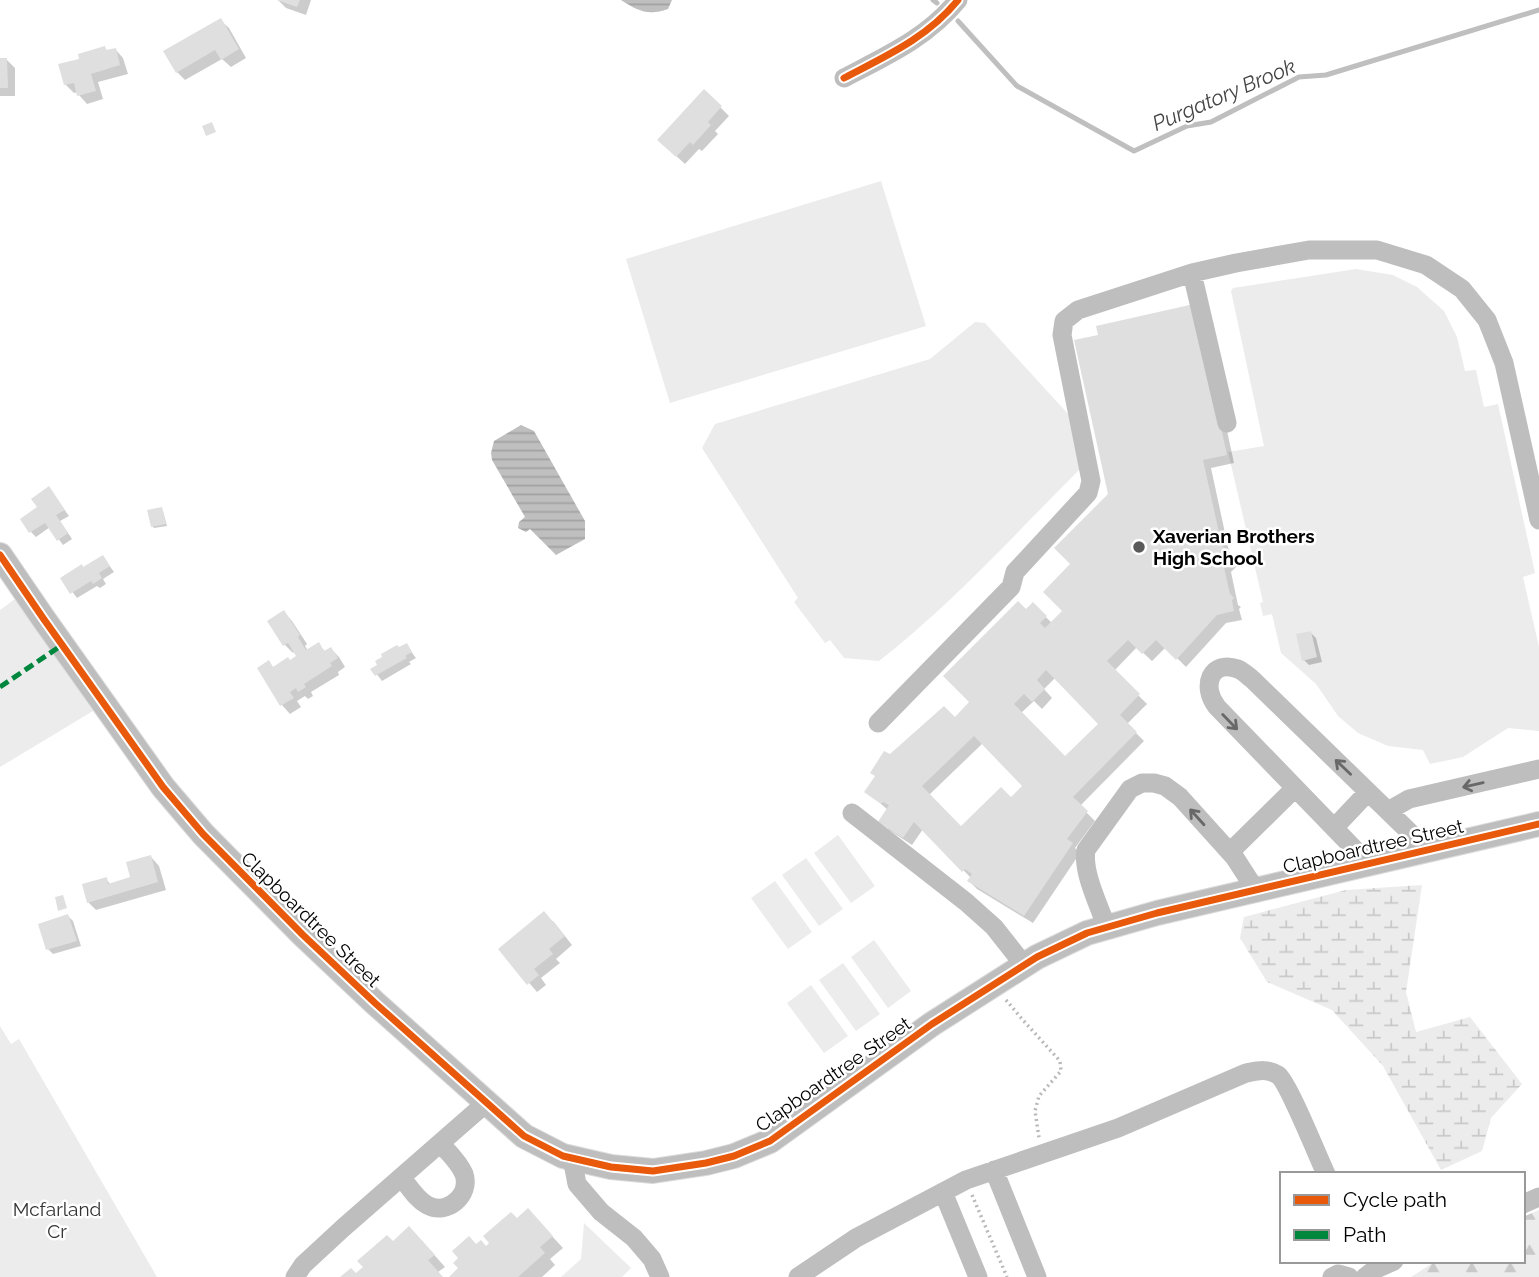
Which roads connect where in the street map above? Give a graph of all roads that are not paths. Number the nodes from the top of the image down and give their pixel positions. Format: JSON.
{"nodes":[{"id":1,"x":958,"y":0,"type":"edge"},
{"id":2,"x":844,"y":78,"type":"dead end"},
{"id":3,"x":1192,"y":273,"type":"junction"},
{"id":4,"x":1227,"y":423,"type":"dead end"},
{"id":5,"x":1539,"y":520,"type":"edge"},
{"id":6,"x":0,"y":555,"type":"edge"},
{"id":7,"x":878,"y":723,"type":"dead end"},
{"id":8,"x":1539,"y":769,"type":"edge"},
{"id":9,"x":1295,"y":788,"type":"junction"},
{"id":10,"x":1368,"y":792,"type":"junction"},
{"id":11,"x":1388,"y":811,"type":"junction"},
{"id":12,"x":852,"y":813,"type":"dead end"},
{"id":13,"x":1539,"y":824,"type":"edge"},
{"id":14,"x":1334,"y":828,"type":"junction"},
{"id":15,"x":1427,"y":849,"type":"junction"},
{"id":16,"x":1230,"y":852,"type":"junction"},
{"id":17,"x":1368,"y":863,"type":"junction"},
{"id":18,"x":1255,"y":889,"type":"junction"},
{"id":19,"x":1106,"y":926,"type":"junction"},
{"id":20,"x":1024,"y":965,"type":"junction"},
{"id":21,"x":486,"y":1103,"type":"junction"},
{"id":22,"x":440,"y":1143,"type":"junction"},
{"id":23,"x":572,"y":1157,"type":"junction"},
{"id":24,"x":994,"y":1170,"type":"junction"},
{"id":25,"x":1325,"y":1172,"type":"edge"},
{"id":26,"x":401,"y":1177,"type":"junction"},
{"id":27,"x":943,"y":1192,"type":"junction"},
{"id":28,"x":1388,"y":1263,"type":"edge"},
{"id":29,"x":1369,"y":1270,"type":"edge"},
{"id":30,"x":295,"y":1277,"type":"edge"},
{"id":31,"x":660,"y":1277,"type":"edge"},
{"id":32,"x":798,"y":1277,"type":"edge"},
{"id":33,"x":978,"y":1277,"type":"edge"},
{"id":34,"x":1037,"y":1277,"type":"edge"},
{"id":35,"x":1332,"y":1277,"type":"edge"},
{"id":36,"x":1349,"y":1277,"type":"edge"}],
"edges":[{"from":1,"to":2,"type":"street"},
{"from":3,"to":4,"type":"street"},
{"from":3,"to":5,"type":"street"},
{"from":3,"to":7,"type":"street"},
{"from":6,"to":21,"type":"main road","name":"Clapboardtree Street"},
{"from":8,"to":11,"type":"street","one_way":true},
{"from":10,"to":9,"type":"street","one_way":true},
{"from":9,"to":14,"type":"street"},
{"from":9,"to":16,"type":"street"},
{"from":10,"to":11,"type":"street"},
{"from":10,"to":14,"type":"street"},
{"from":11,"to":15,"type":"street"},
{"from":12,"to":20,"type":"street"},
{"from":13,"to":15,"type":"main road","name":"Clapboardtree Street"},
{"from":14,"to":17,"type":"street"},
{"from":15,"to":17,"type":"main road","name":"Clapboardtree Street"},
{"from":16,"to":18,"type":"street"},
{"from":16,"to":19,"type":"street","one_way":true},
{"from":17,"to":18,"type":"main road","name":"Clapboardtree Street"},
{"from":18,"to":19,"type":"main road","name":"Clapboardtree Street"},
{"from":19,"to":20,"type":"main road","name":"Clapboardtree Street"},
{"from":20,"to":23,"type":"main road","name":"Clapboardtree Street"},
{"from":21,"to":22,"type":"street"},
{"from":21,"to":23,"type":"main road","name":"Clapboardtree Street"},
{"from":22,"to":26,"type":"street"},
{"from":22,"to":26,"type":"street"},
{"from":23,"to":31,"type":"street"},
{"from":24,"to":25,"type":"street"},
{"from":24,"to":27,"type":"street"},
{"from":24,"to":34,"type":"street"},
{"from":26,"to":30,"type":"street"},
{"from":27,"to":32,"type":"street"},
{"from":27,"to":33,"type":"street"},
{"from":28,"to":29,"type":"street"},
{"from":35,"to":36,"type":"street"}]}
